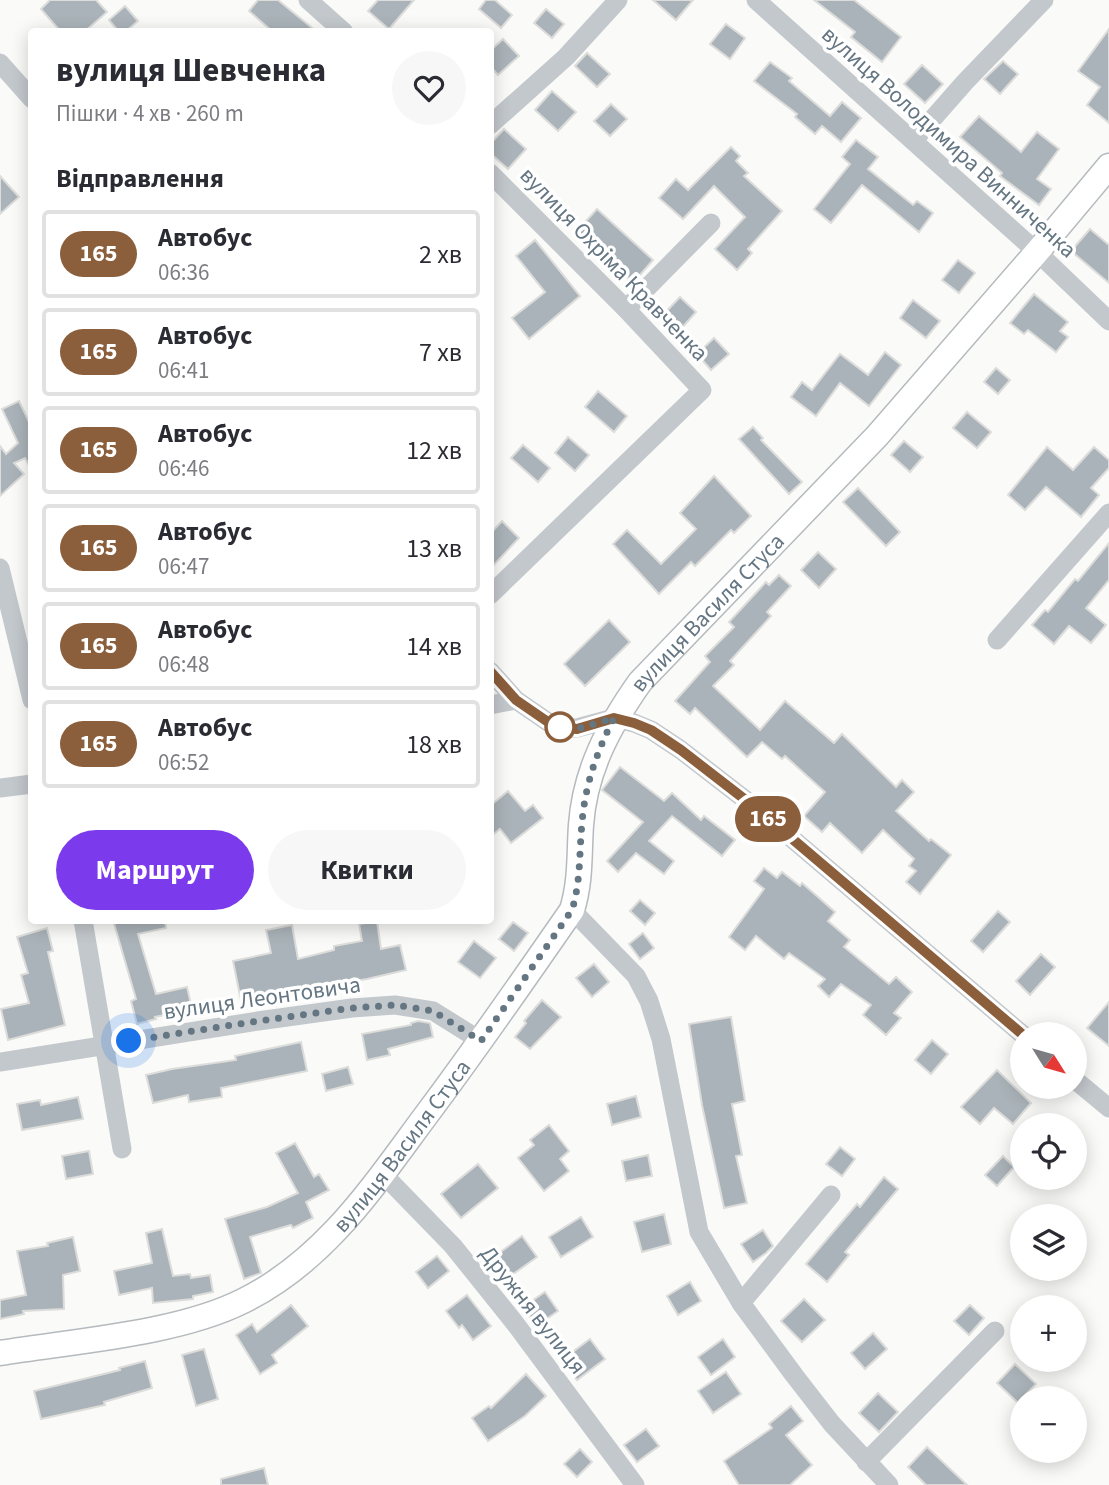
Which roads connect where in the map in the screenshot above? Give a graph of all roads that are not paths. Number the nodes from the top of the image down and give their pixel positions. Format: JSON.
{"nodes":[{"id":1,"x":308,"y":0,"type":"edge"},
{"id":2,"x":618,"y":0,"type":"edge"},
{"id":3,"x":755,"y":0,"type":"edge"},
{"id":4,"x":1044,"y":0,"type":"edge"},
{"id":5,"x":340,"y":28,"type":"edge"},
{"id":6,"x":0,"y":63,"type":"edge"},
{"id":7,"x":28,"y":94,"type":"edge"},
{"id":8,"x":494,"y":121,"type":"edge"},
{"id":9,"x":914,"y":141,"type":"junction"},
{"id":10,"x":1109,"y":166,"type":"edge"},
{"id":11,"x":494,"y":177,"type":"edge"},
{"id":12,"x":711,"y":223,"type":"dead end"},
{"id":13,"x":1037,"y":252,"type":"junction"},
{"id":14,"x":626,"y":309,"type":"junction"},
{"id":15,"x":1109,"y":321,"type":"edge"},
{"id":16,"x":1109,"y":513,"type":"edge"},
{"id":17,"x":0,"y":568,"type":"edge"},
{"id":18,"x":494,"y":591,"type":"edge"},
{"id":19,"x":998,"y":640,"type":"dead end"},
{"id":20,"x":494,"y":675,"type":"edge"},
{"id":21,"x":28,"y":684,"type":"edge"},
{"id":22,"x":516,"y":700,"type":"junction"},
{"id":23,"x":494,"y":704,"type":"edge"},
{"id":24,"x":614,"y":718,"type":"junction"},
{"id":25,"x":28,"y":784,"type":"edge"},
{"id":26,"x":0,"y":788,"type":"edge"},
{"id":27,"x":572,"y":910,"type":"junction"},
{"id":28,"x":84,"y":924,"type":"edge"},
{"id":29,"x":1010,"y":1024,"type":"edge"},
{"id":30,"x":481,"y":1041,"type":"junction"},
{"id":31,"x":103,"y":1046,"type":"junction"},
{"id":32,"x":0,"y":1062,"type":"edge"},
{"id":33,"x":1087,"y":1090,"type":"edge"},
{"id":34,"x":1109,"y":1108,"type":"edge"},
{"id":35,"x":122,"y":1149,"type":"dead end"},
{"id":36,"x":383,"y":1174,"type":"junction"},
{"id":37,"x":831,"y":1195,"type":"dead end"},
{"id":38,"x":741,"y":1303,"type":"junction"},
{"id":39,"x":995,"y":1331,"type":"dead end"},
{"id":40,"x":0,"y":1353,"type":"edge"},
{"id":41,"x":866,"y":1462,"type":"junction"},
{"id":42,"x":635,"y":1485,"type":"edge"},
{"id":43,"x":889,"y":1485,"type":"edge"}],
"edges":[{"from":1,"to":5,"type":"street"},
{"from":2,"to":8,"type":"street"},
{"from":3,"to":9,"type":"street","name":"вулиця Володимира Винниченка"},
{"from":4,"to":9,"type":"street"},
{"from":6,"to":7,"type":"street"},
{"from":9,"to":13,"type":"street","name":"вулиця Володимира Винниченка"},
{"from":10,"to":13,"type":"main road","name":"вулиця Василя Стуса"},
{"from":11,"to":14,"type":"street","name":"вулиця Охріма Кравченка"},
{"from":12,"to":14,"type":"street"},
{"from":13,"to":15,"type":"street","name":"вулиця Володимира Винниченка"},
{"from":13,"to":24,"type":"main road","name":"вулиця Василя Стуса"},
{"from":14,"to":18,"type":"street","name":"вулиця Охріма Кравченка"},
{"from":16,"to":19,"type":"street"},
{"from":17,"to":21,"type":"street"},
{"from":20,"to":22,"type":"street"},
{"from":22,"to":23,"type":"street"},
{"from":22,"to":24,"type":"street"},
{"from":24,"to":27,"type":"main road","name":"вулиця Василя Стуса"},
{"from":24,"to":29,"type":"street"},
{"from":25,"to":26,"type":"street"},
{"from":27,"to":30,"type":"main road","name":"вулиця Василя Стуса"},
{"from":27,"to":38,"type":"street"},
{"from":28,"to":31,"type":"street"},
{"from":30,"to":31,"type":"street","name":"вулиця Леонтовича"},
{"from":30,"to":36,"type":"main road","name":"вулиця Василя Стуса"},
{"from":31,"to":32,"type":"street","name":"вулиця Леонтовича"},
{"from":31,"to":35,"type":"street"},
{"from":33,"to":34,"type":"street"},
{"from":36,"to":40,"type":"main road","name":"вулиця Василя Стуса"},
{"from":36,"to":42,"type":"street","name":"Дружня вулиця"},
{"from":37,"to":38,"type":"street"},
{"from":38,"to":41,"type":"street"},
{"from":39,"to":41,"type":"street"},
{"from":41,"to":43,"type":"street"}]}
